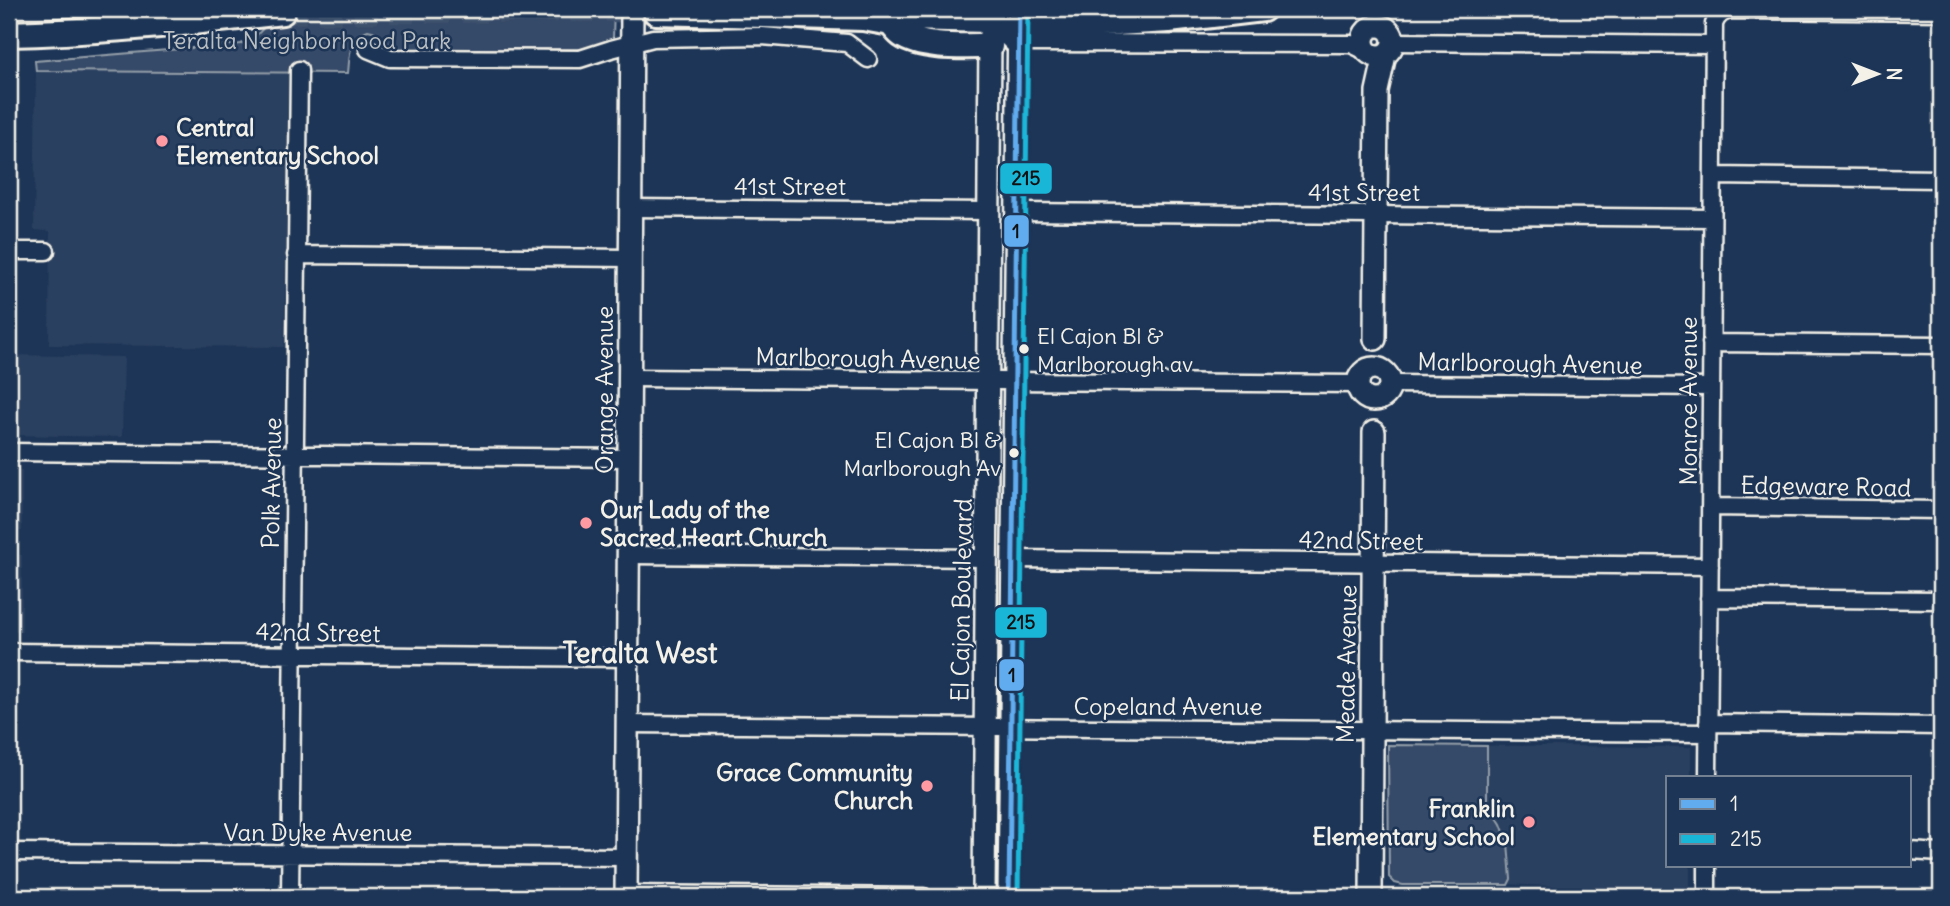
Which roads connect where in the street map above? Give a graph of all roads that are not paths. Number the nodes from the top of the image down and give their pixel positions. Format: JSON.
{"nodes":[{"id":1,"x":242,"y":9,"type":"edge"},
{"id":2,"x":1019,"y":9,"type":"edge"},
{"id":3,"x":1263,"y":9,"type":"edge"},
{"id":4,"x":644,"y":10,"type":"edge"},
{"id":5,"x":1941,"y":12,"type":"edge"},
{"id":6,"x":990,"y":15,"type":"edge"},
{"id":7,"x":891,"y":23,"type":"junction"},
{"id":8,"x":1380,"y":29,"type":"edge"},
{"id":9,"x":9,"y":34,"type":"edge"},
{"id":10,"x":1018,"y":43,"type":"junction"},
{"id":11,"x":631,"y":44,"type":"junction"},
{"id":12,"x":1714,"y":45,"type":"junction"},
{"id":13,"x":990,"y":46,"type":"junction"},
{"id":14,"x":368,"y":49,"type":"dead end"},
{"id":15,"x":867,"y":59,"type":"dead end"},
{"id":16,"x":299,"y":70,"type":"dead end"},
{"id":17,"x":1713,"y":176,"type":"junction"},
{"id":18,"x":1941,"y":179,"type":"edge"},
{"id":19,"x":631,"y":208,"type":"junction"},
{"id":20,"x":990,"y":211,"type":"junction"},
{"id":21,"x":1016,"y":212,"type":"junction"},
{"id":22,"x":1376,"y":215,"type":"junction"},
{"id":23,"x":1712,"y":218,"type":"junction"},
{"id":24,"x":9,"y":251,"type":"edge"},
{"id":25,"x":46,"y":251,"type":"dead end"},
{"id":26,"x":296,"y":255,"type":"junction"},
{"id":27,"x":631,"y":257,"type":"junction"},
{"id":28,"x":1711,"y":343,"type":"junction"},
{"id":29,"x":1941,"y":345,"type":"edge"},
{"id":30,"x":630,"y":378,"type":"junction"},
{"id":31,"x":989,"y":382,"type":"junction"},
{"id":32,"x":1014,"y":382,"type":"junction"},
{"id":33,"x":1375,"y":384,"type":"junction"},
{"id":34,"x":1711,"y":387,"type":"junction"},
{"id":35,"x":9,"y":452,"type":"edge"},
{"id":36,"x":294,"y":455,"type":"junction"},
{"id":37,"x":629,"y":458,"type":"junction"},
{"id":38,"x":1710,"y":507,"type":"junction"},
{"id":39,"x":1941,"y":510,"type":"edge"},
{"id":40,"x":629,"y":555,"type":"junction"},
{"id":41,"x":987,"y":558,"type":"junction"},
{"id":42,"x":1012,"y":559,"type":"junction"},
{"id":43,"x":1373,"y":562,"type":"junction"},
{"id":44,"x":1710,"y":566,"type":"junction"},
{"id":45,"x":1709,"y":598,"type":"junction"},
{"id":46,"x":1941,"y":600,"type":"edge"},
{"id":47,"x":9,"y":652,"type":"edge"},
{"id":48,"x":292,"y":655,"type":"junction"},
{"id":49,"x":628,"y":659,"type":"junction"},
{"id":50,"x":627,"y":724,"type":"junction"},
{"id":51,"x":1941,"y":726,"type":"edge"},
{"id":52,"x":986,"y":727,"type":"junction"},
{"id":53,"x":1011,"y":727,"type":"junction"},
{"id":54,"x":1708,"y":728,"type":"junction"},
{"id":55,"x":1371,"y":730,"type":"junction"},
{"id":56,"x":1708,"y":776,"type":"edge"},
{"id":57,"x":1912,"y":851,"type":"edge"},
{"id":58,"x":9,"y":852,"type":"edge"},
{"id":59,"x":1941,"y":853,"type":"edge"},
{"id":60,"x":290,"y":854,"type":"junction"},
{"id":61,"x":626,"y":857,"type":"junction"},
{"id":62,"x":1707,"y":867,"type":"edge"},
{"id":63,"x":626,"y":896,"type":"edge"},
{"id":64,"x":290,"y":897,"type":"edge"},
{"id":65,"x":924,"y":897,"type":"edge"},
{"id":66,"x":984,"y":897,"type":"edge"},
{"id":67,"x":1009,"y":897,"type":"edge"},
{"id":68,"x":1371,"y":897,"type":"edge"},
{"id":69,"x":1707,"y":897,"type":"edge"}],
"edges":[{"from":1,"to":9,"type":"highway"},
{"from":2,"to":10,"type":"main road","name":"El Cajon Boulevard"},
{"from":3,"to":10,"type":"highway"},
{"from":4,"to":7,"type":"highway"},
{"from":4,"to":11,"type":"main road","name":"Orange Avenue"},
{"from":5,"to":12,"type":"street","name":"Monroe Avenue"},
{"from":6,"to":7,"type":"highway"},
{"from":6,"to":10,"type":"highway"},
{"from":6,"to":13,"type":"main road","name":"El Cajon Boulevard"},
{"from":7,"to":13,"type":"highway"},
{"from":8,"to":10,"type":"street"},
{"from":8,"to":12,"type":"street"},
{"from":8,"to":22,"type":"main road","name":"Meade Avenue"},
{"from":10,"to":21,"type":"main road","name":"El Cajon Boulevard"},
{"from":11,"to":14,"type":"street"},
{"from":11,"to":15,"type":"street"},
{"from":11,"to":19,"type":"main road","name":"Orange Avenue"},
{"from":12,"to":17,"type":"street","name":"Monroe Avenue"},
{"from":13,"to":20,"type":"main road","name":"El Cajon Boulevard"},
{"from":16,"to":26,"type":"street","name":"Polk Avenue"},
{"from":17,"to":18,"type":"street"},
{"from":17,"to":23,"type":"street","name":"Monroe Avenue"},
{"from":19,"to":20,"type":"street","name":"41st Street"},
{"from":19,"to":27,"type":"main road","name":"Orange Avenue"},
{"from":20,"to":31,"type":"main road","name":"El Cajon Boulevard"},
{"from":21,"to":22,"type":"street","name":"41st Street"},
{"from":21,"to":32,"type":"main road","name":"El Cajon Boulevard"},
{"from":22,"to":23,"type":"street","name":"41st Street"},
{"from":22,"to":33,"type":"main road","name":"Meade Avenue"},
{"from":23,"to":28,"type":"street","name":"Monroe Avenue"},
{"from":24,"to":25,"type":"street"},
{"from":26,"to":27,"type":"street"},
{"from":26,"to":36,"type":"street","name":"Polk Avenue"},
{"from":27,"to":30,"type":"main road","name":"Orange Avenue"},
{"from":28,"to":29,"type":"street"},
{"from":28,"to":34,"type":"street","name":"Monroe Avenue"},
{"from":30,"to":31,"type":"street","name":"Marlborough Avenue"},
{"from":30,"to":37,"type":"main road","name":"Orange Avenue"},
{"from":31,"to":32,"type":"street","name":"Marlborough Avenue"},
{"from":31,"to":41,"type":"main road","name":"El Cajon Boulevard"},
{"from":32,"to":33,"type":"street","name":"Marlborough Avenue"},
{"from":32,"to":42,"type":"main road","name":"El Cajon Boulevard"},
{"from":33,"to":34,"type":"street","name":"Marlborough Avenue"},
{"from":33,"to":43,"type":"main road","name":"Meade Avenue"},
{"from":34,"to":38,"type":"street","name":"Monroe Avenue"},
{"from":35,"to":36,"type":"street"},
{"from":36,"to":37,"type":"street"},
{"from":36,"to":48,"type":"street","name":"Polk Avenue"},
{"from":37,"to":40,"type":"main road","name":"Orange Avenue"},
{"from":38,"to":39,"type":"street","name":"Edgeware Road"},
{"from":38,"to":44,"type":"street","name":"Monroe Avenue"},
{"from":40,"to":41,"type":"street"},
{"from":40,"to":49,"type":"main road","name":"Orange Avenue"},
{"from":41,"to":52,"type":"main road","name":"El Cajon Boulevard"},
{"from":42,"to":43,"type":"street","name":"42nd Street"},
{"from":42,"to":53,"type":"main road","name":"El Cajon Boulevard"},
{"from":43,"to":44,"type":"street","name":"42nd Street"},
{"from":43,"to":55,"type":"main road","name":"Meade Avenue"},
{"from":44,"to":45,"type":"street","name":"Monroe Avenue"},
{"from":45,"to":46,"type":"street"},
{"from":45,"to":54,"type":"street","name":"Monroe Avenue"},
{"from":47,"to":48,"type":"street","name":"42nd Street"},
{"from":48,"to":49,"type":"street","name":"42nd Street"},
{"from":48,"to":60,"type":"street","name":"Polk Avenue"},
{"from":49,"to":50,"type":"main road","name":"Orange Avenue"},
{"from":50,"to":52,"type":"street","name":"Copeland Avenue"},
{"from":50,"to":61,"type":"main road","name":"Orange Avenue"},
{"from":51,"to":54,"type":"street","name":"Copeland Avenue"},
{"from":52,"to":53,"type":"street","name":"Copeland Avenue"},
{"from":52,"to":66,"type":"main road","name":"El Cajon Boulevard"},
{"from":53,"to":55,"type":"street","name":"Copeland Avenue"},
{"from":53,"to":67,"type":"main road","name":"El Cajon Boulevard"},
{"from":54,"to":55,"type":"street","name":"Copeland Avenue"},
{"from":54,"to":56,"type":"street","name":"Monroe Avenue"},
{"from":55,"to":68,"type":"main road","name":"Meade Avenue"},
{"from":57,"to":59,"type":"street"},
{"from":58,"to":60,"type":"street","name":"Van Dyke Avenue"},
{"from":60,"to":61,"type":"street","name":"Van Dyke Avenue"},
{"from":60,"to":64,"type":"street","name":"Polk Avenue"},
{"from":61,"to":63,"type":"main road","name":"Orange Avenue"},
{"from":62,"to":69,"type":"street"},
{"from":63,"to":65,"type":"street"}]}
